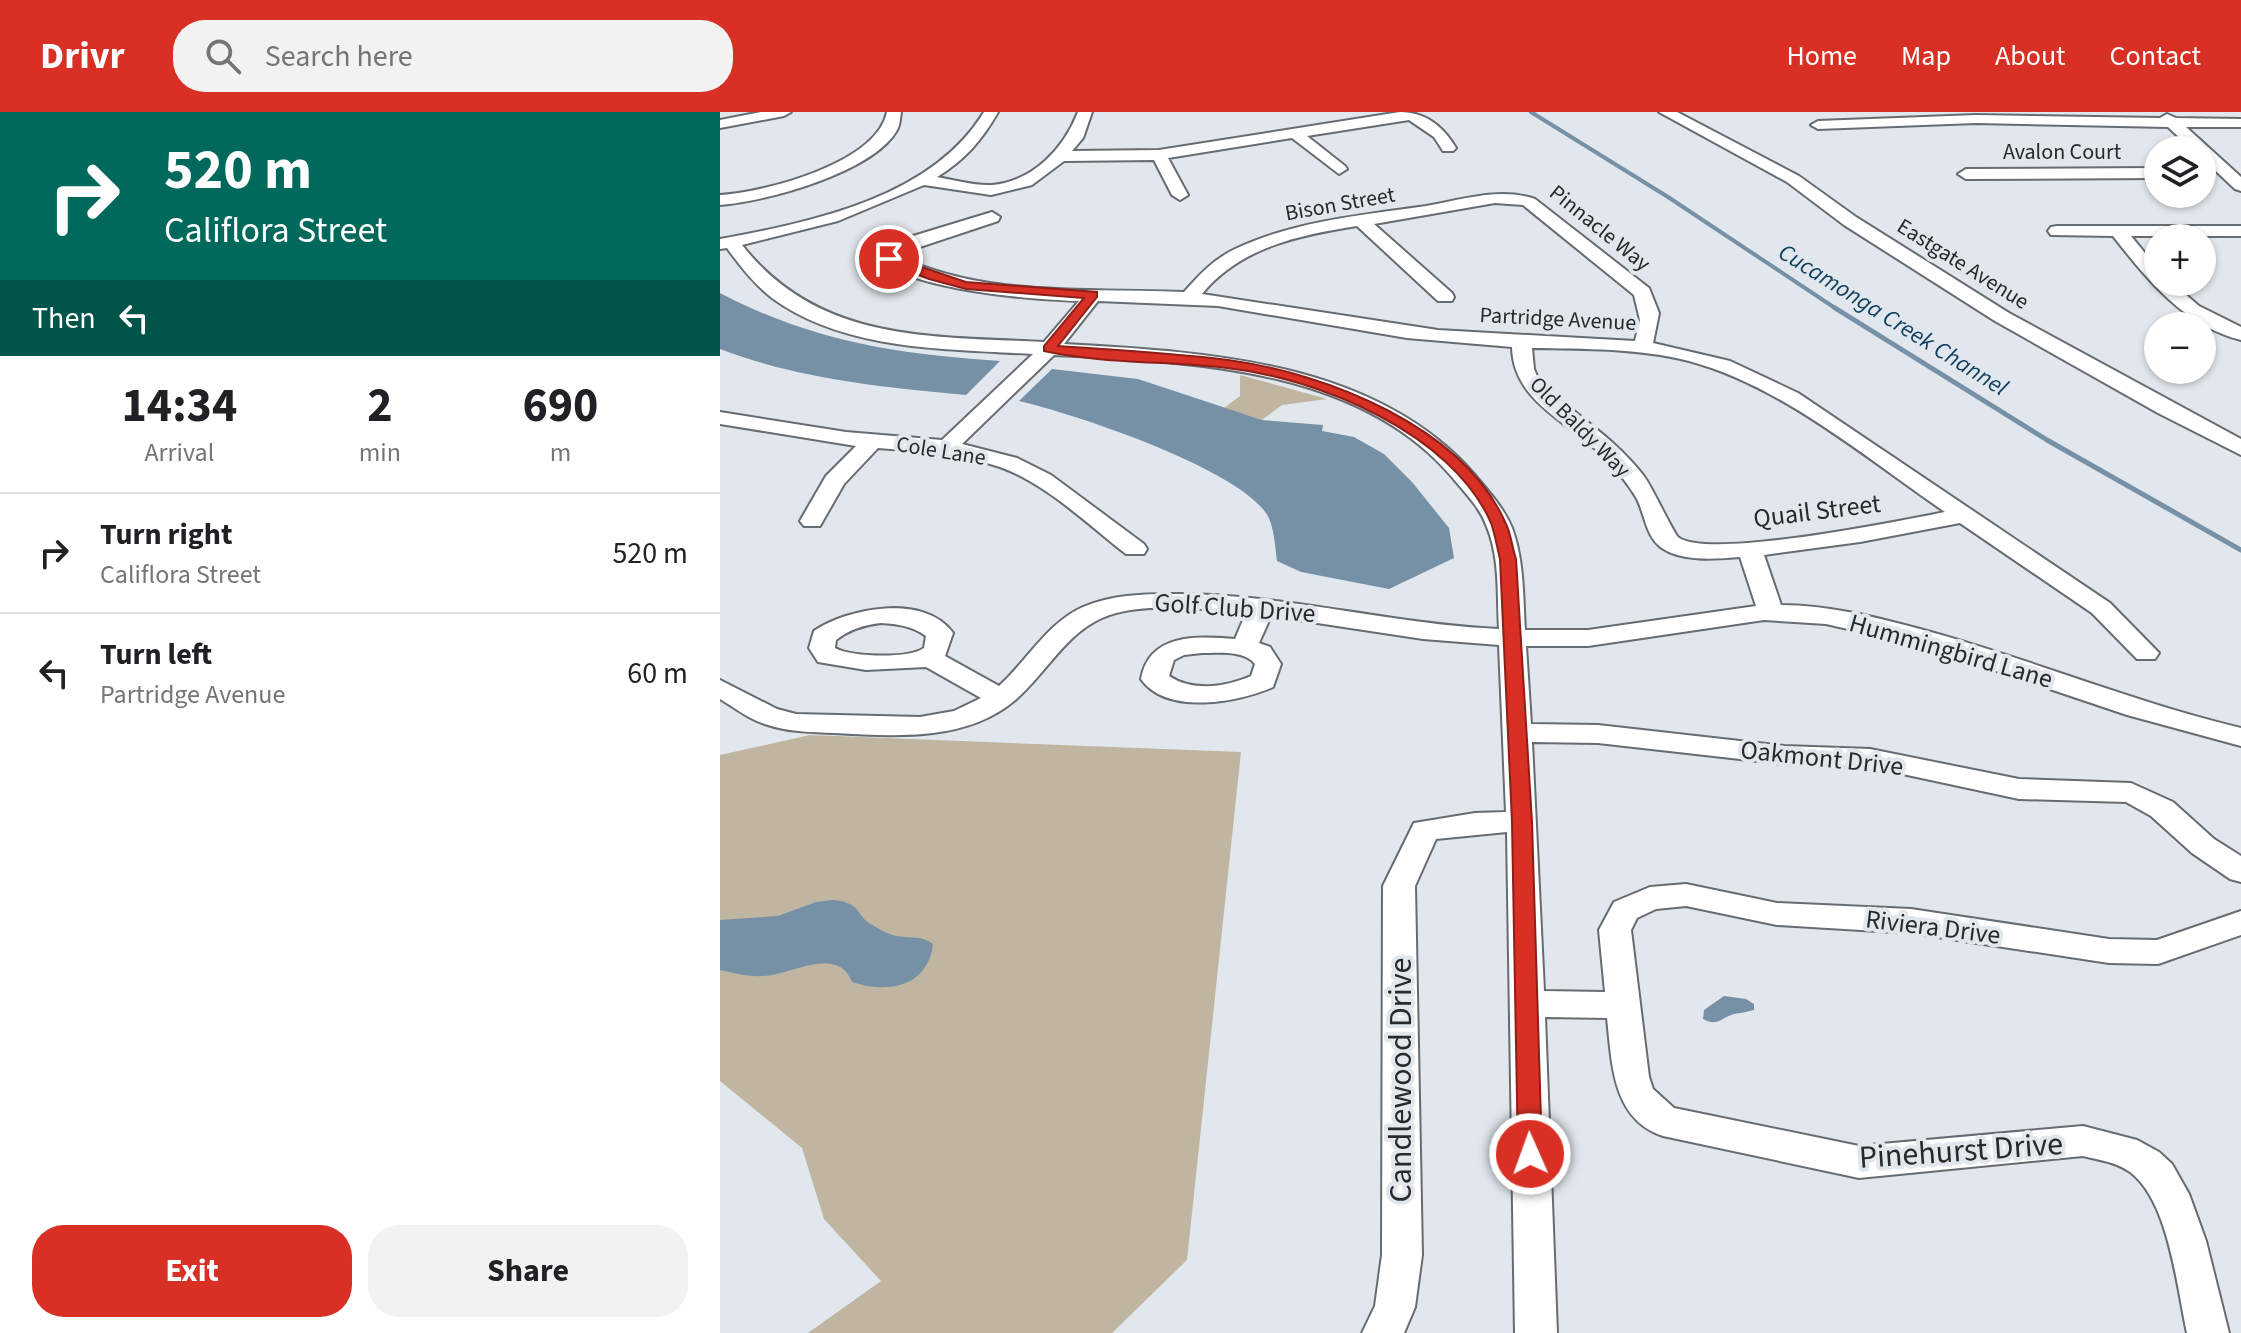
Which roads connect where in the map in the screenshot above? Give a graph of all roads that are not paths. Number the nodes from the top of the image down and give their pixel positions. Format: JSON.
{"nodes":[{"id":1,"x":784,"y":112,"type":"edge"},
{"id":2,"x":894,"y":112,"type":"edge"},
{"id":3,"x":991,"y":112,"type":"edge"},
{"id":4,"x":1085,"y":112,"type":"edge"},
{"id":5,"x":1100,"y":112,"type":"edge"},
{"id":6,"x":1666,"y":112,"type":"edge"},
{"id":7,"x":2161,"y":112,"type":"edge"},
{"id":8,"x":1409,"y":113,"type":"edge"},
{"id":9,"x":1862,"y":116,"type":"edge"},
{"id":10,"x":2013,"y":116,"type":"edge"},
{"id":11,"x":2241,"y":123,"type":"edge"},
{"id":12,"x":720,"y":124,"type":"edge"},
{"id":13,"x":2173,"y":124,"type":"junction"},
{"id":14,"x":1818,"y":125,"type":"dead end"},
{"id":15,"x":1294,"y":133,"type":"junction"},
{"id":16,"x":2186,"y":136,"type":"edge"},
{"id":17,"x":1448,"y":148,"type":"dead end"},
{"id":18,"x":1159,"y":155,"type":"junction"},
{"id":19,"x":1060,"y":156,"type":"junction"},
{"id":20,"x":2216,"y":160,"type":"edge"},
{"id":21,"x":1339,"y":169,"type":"dead end"},
{"id":22,"x":2144,"y":173,"type":"edge"},
{"id":23,"x":2234,"y":173,"type":"edge"},
{"id":24,"x":1966,"y":174,"type":"dead end"},
{"id":25,"x":928,"y":177,"type":"junction"},
{"id":26,"x":2241,"y":186,"type":"edge"},
{"id":27,"x":1180,"y":195,"type":"dead end"},
{"id":28,"x":1517,"y":198,"type":"joint"},
{"id":29,"x":722,"y":201,"type":"edge"},
{"id":30,"x":992,"y":217,"type":"dead end"},
{"id":31,"x":1362,"y":222,"type":"junction"},
{"id":32,"x":2057,"y":231,"type":"dead end"},
{"id":33,"x":2241,"y":231,"type":"edge"},
{"id":34,"x":2119,"y":233,"type":"junction"},
{"id":35,"x":725,"y":243,"type":"edge"},
{"id":36,"x":2144,"y":263,"type":"edge"},
{"id":37,"x":1093,"y":295,"type":"junction"},
{"id":38,"x":2176,"y":296,"type":"edge"},
{"id":39,"x":1445,"y":297,"type":"dead end"},
{"id":40,"x":1189,"y":298,"type":"junction"},
{"id":41,"x":2241,"y":334,"type":"edge"},
{"id":42,"x":1522,"y":342,"type":"junction"},
{"id":43,"x":1642,"y":347,"type":"junction"},
{"id":44,"x":1049,"y":349,"type":"junction"},
{"id":45,"x":720,"y":418,"type":"edge"},
{"id":46,"x":872,"y":442,"type":"junction"},
{"id":47,"x":947,"y":447,"type":"junction"},
{"id":48,"x":2241,"y":448,"type":"edge"},
{"id":49,"x":1965,"y":515,"type":"junction"},
{"id":50,"x":812,"y":521,"type":"dead end"},
{"id":51,"x":1675,"y":547,"type":"joint"},
{"id":52,"x":1749,"y":548,"type":"junction"},
{"id":53,"x":1135,"y":549,"type":"dead end"},
{"id":54,"x":1261,"y":609,"type":"junction"},
{"id":55,"x":1771,"y":612,"type":"junction"},
{"id":56,"x":1511,"y":638,"type":"junction"},
{"id":57,"x":1244,"y":647,"type":"dead end"},
{"id":58,"x":2146,"y":653,"type":"dead end"},
{"id":59,"x":930,"y":658,"type":"dead end"},
{"id":60,"x":720,"y":688,"type":"edge"},
{"id":61,"x":1001,"y":698,"type":"junction"},
{"id":62,"x":1517,"y":733,"type":"junction"},
{"id":63,"x":2241,"y":737,"type":"edge"},
{"id":64,"x":1522,"y":822,"type":"junction"},
{"id":65,"x":2241,"y":871,"type":"edge"},
{"id":66,"x":2241,"y":923,"type":"edge"},
{"id":67,"x":1525,"y":1004,"type":"junction"},
{"id":68,"x":1623,"y":1005,"type":"junction"},
{"id":69,"x":1383,"y":1333,"type":"edge"},
{"id":70,"x":1536,"y":1333,"type":"edge"},
{"id":71,"x":2208,"y":1333,"type":"edge"}],
"edges":[{"from":1,"to":12,"type":"street"},
{"from":2,"to":29,"type":"street"},
{"from":3,"to":25,"type":"street"},
{"from":4,"to":5,"type":"street"},
{"from":4,"to":19,"type":"street"},
{"from":6,"to":48,"type":"street","name":"Eastgate Avenue"},
{"from":7,"to":13,"type":"street"},
{"from":8,"to":15,"type":"street"},
{"from":8,"to":17,"type":"street"},
{"from":9,"to":10,"type":"street"},
{"from":9,"to":14,"type":"street"},
{"from":10,"to":13,"type":"street"},
{"from":11,"to":13,"type":"street"},
{"from":13,"to":16,"type":"street"},
{"from":15,"to":18,"type":"street"},
{"from":15,"to":21,"type":"street"},
{"from":18,"to":19,"type":"street"},
{"from":18,"to":27,"type":"street"},
{"from":19,"to":25,"type":"street"},
{"from":20,"to":23,"type":"street"},
{"from":22,"to":24,"type":"street","name":"Avalon Court"},
{"from":23,"to":26,"type":"street"},
{"from":25,"to":35,"type":"street"},
{"from":28,"to":31,"type":"street","name":"Bison Street"},
{"from":28,"to":43,"type":"street","name":"Pinnacle Way"},
{"from":30,"to":37,"type":"street","name":"Partridge Avenue"},
{"from":31,"to":39,"type":"street"},
{"from":31,"to":40,"type":"street","name":"Bison Street"},
{"from":32,"to":34,"type":"street"},
{"from":33,"to":34,"type":"street"},
{"from":34,"to":36,"type":"street"},
{"from":35,"to":44,"type":"street"},
{"from":37,"to":40,"type":"street","name":"Partridge Avenue"},
{"from":37,"to":44,"type":"street"},
{"from":38,"to":41,"type":"street"},
{"from":40,"to":42,"type":"street","name":"Partridge Avenue"},
{"from":42,"to":43,"type":"street","name":"Partridge Avenue"},
{"from":42,"to":51,"type":"street","name":"Old Baldy Way"},
{"from":43,"to":49,"type":"street","name":"Partridge Avenue"},
{"from":44,"to":47,"type":"street"},
{"from":44,"to":56,"type":"street"},
{"from":45,"to":46,"type":"street","name":"Cole Lane"},
{"from":46,"to":47,"type":"street","name":"Cole Lane"},
{"from":46,"to":50,"type":"street"},
{"from":47,"to":53,"type":"street","name":"Cole Lane"},
{"from":49,"to":52,"type":"street","name":"Quail Street"},
{"from":49,"to":58,"type":"street","name":"Partridge Avenue"},
{"from":51,"to":52,"type":"street","name":"Quail Street"},
{"from":52,"to":55,"type":"street"},
{"from":54,"to":56,"type":"street","name":"Golf Club Drive"},
{"from":54,"to":57,"type":"street"},
{"from":54,"to":61,"type":"street","name":"Golf Club Drive"},
{"from":55,"to":56,"type":"street","name":"Hummingbird Lane"},
{"from":55,"to":63,"type":"street","name":"Hummingbird Lane"},
{"from":56,"to":62,"type":"street"},
{"from":59,"to":61,"type":"street"},
{"from":60,"to":61,"type":"street","name":"Golf Club Drive"},
{"from":62,"to":64,"type":"street"},
{"from":62,"to":65,"type":"street","name":"Oakmont Drive"},
{"from":64,"to":67,"type":"street"},
{"from":64,"to":69,"type":"street","name":"Candlewood Drive"},
{"from":66,"to":68,"type":"street","name":"Riviera Drive"},
{"from":67,"to":68,"type":"street"},
{"from":67,"to":70,"type":"street"},
{"from":68,"to":71,"type":"street","name":"Pinehurst Drive"}]}
